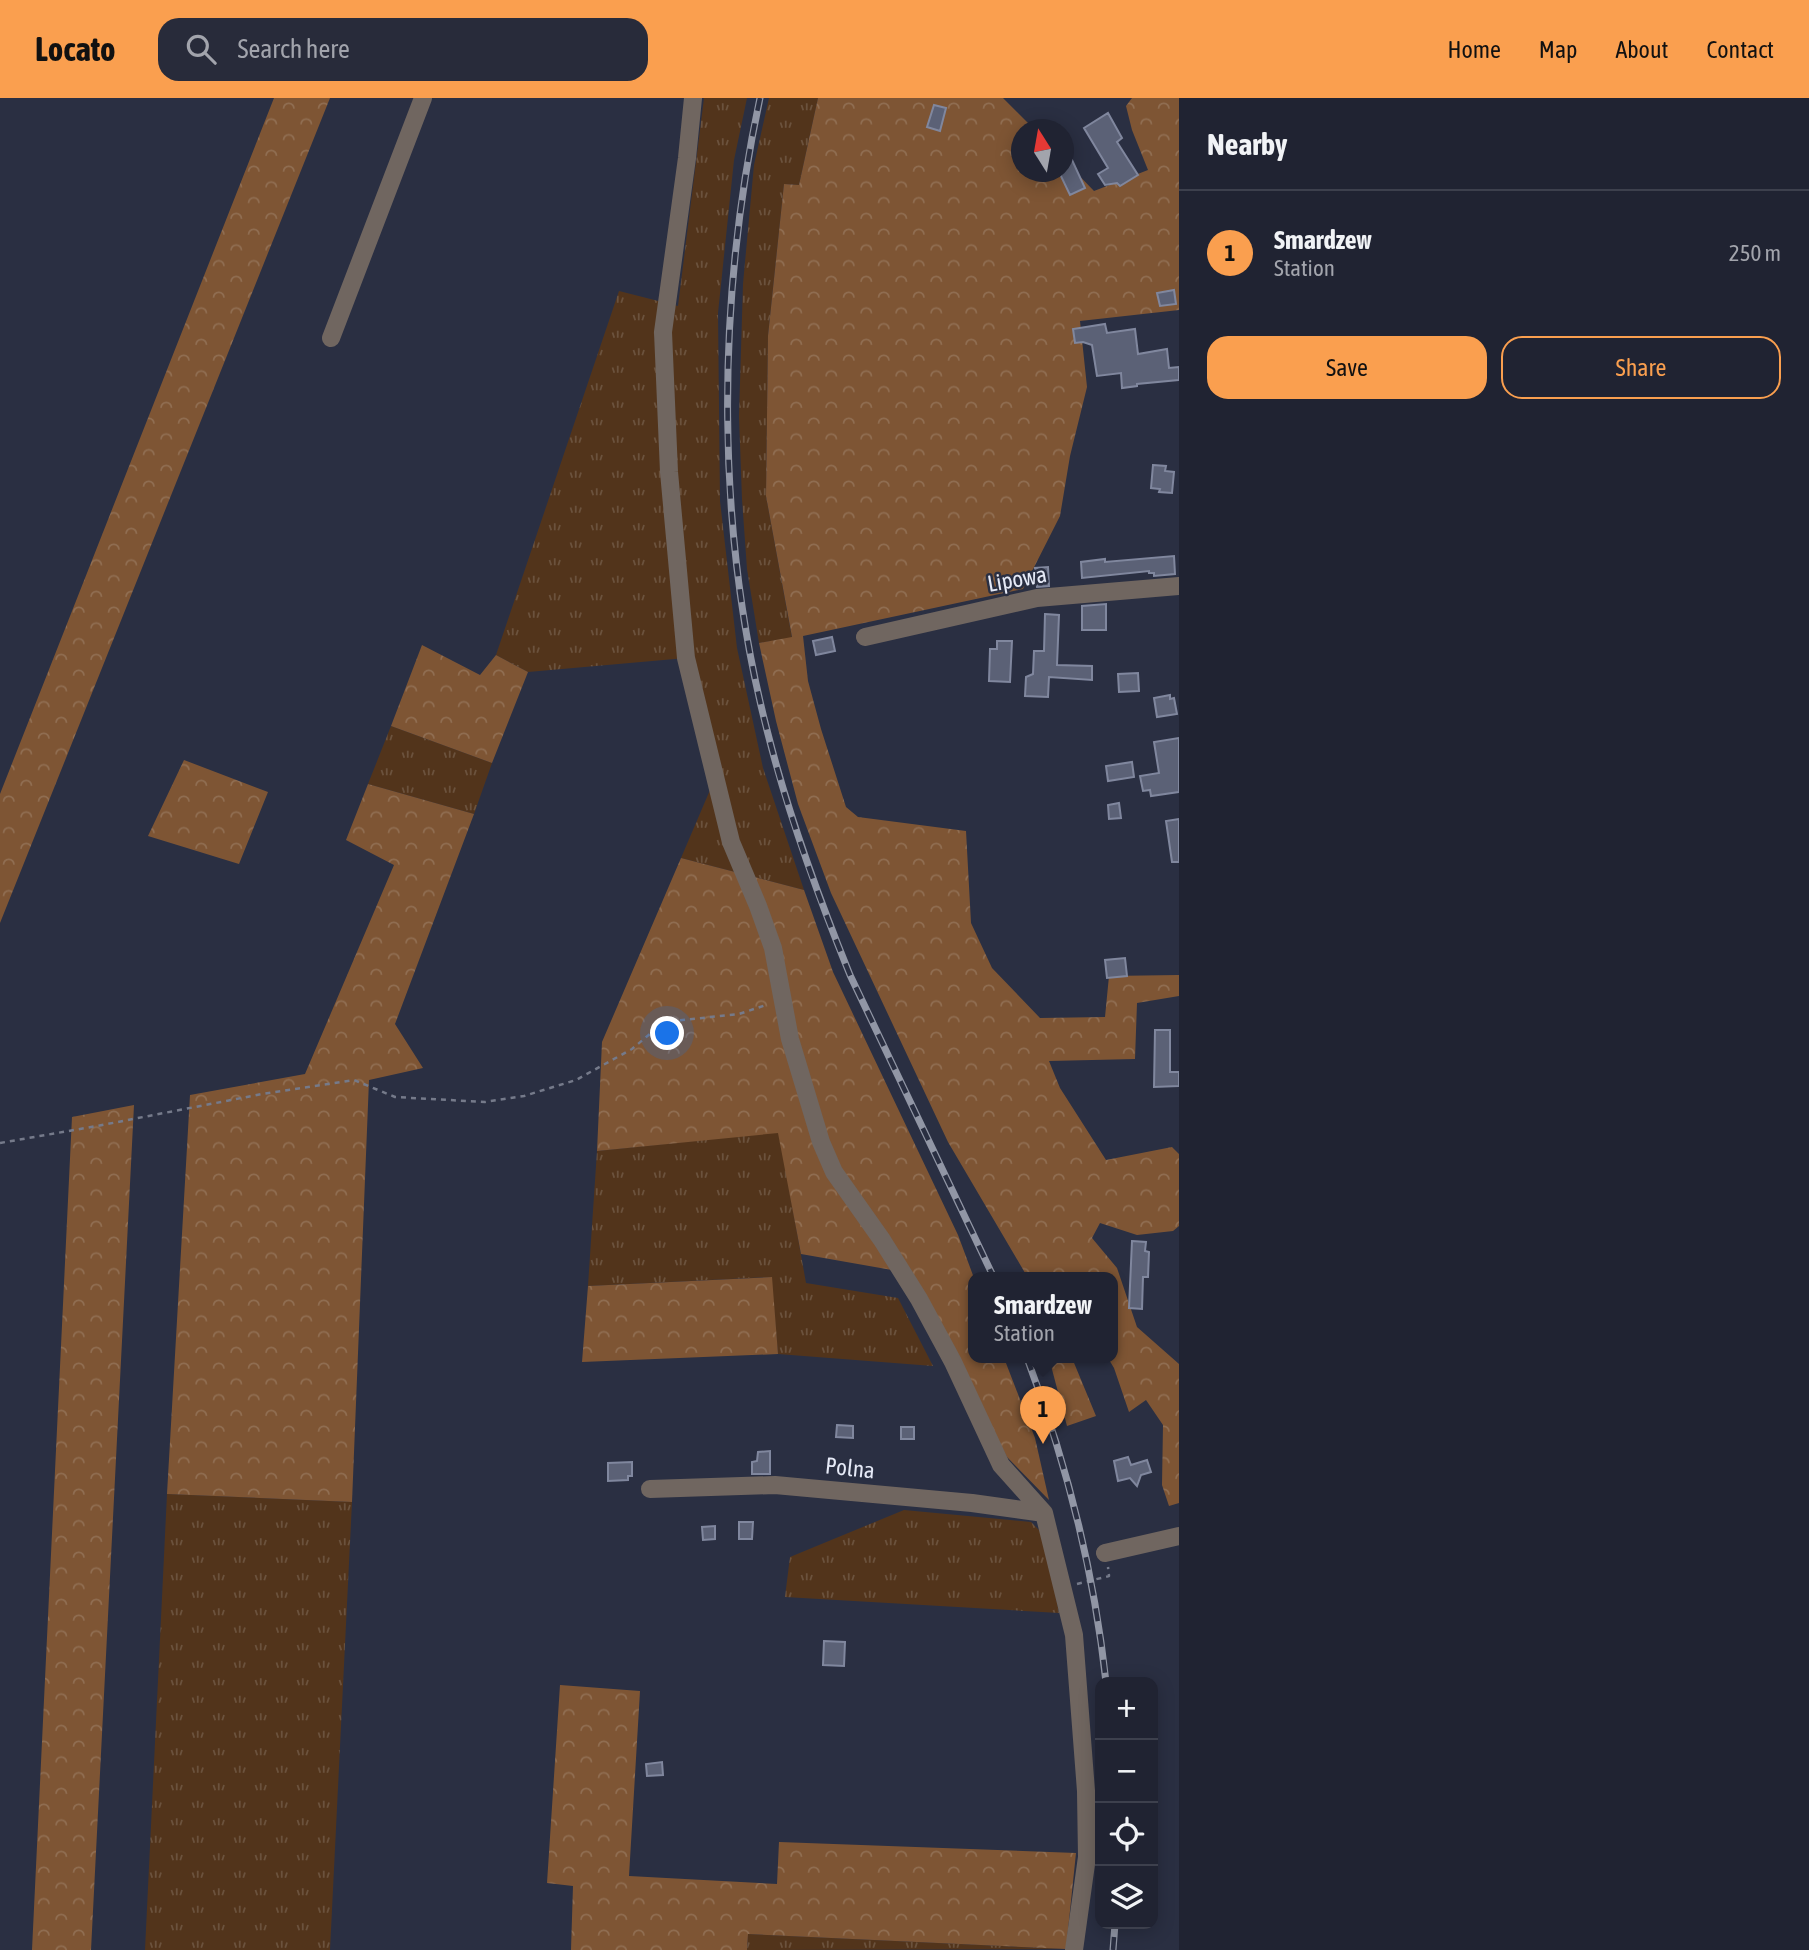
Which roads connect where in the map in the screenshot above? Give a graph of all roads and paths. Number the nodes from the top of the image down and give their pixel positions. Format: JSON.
{"nodes":[{"id":1,"x":423,"y":98,"type":"edge"},
{"id":2,"x":693,"y":98,"type":"edge"},
{"id":3,"x":331,"y":338,"type":"dead end"},
{"id":4,"x":1179,"y":586,"type":"edge"},
{"id":5,"x":865,"y":637,"type":"dead end"},
{"id":6,"x":783,"y":1000,"type":"junction"},
{"id":7,"x":0,"y":1143,"type":"edge"},
{"id":8,"x":650,"y":1489,"type":"dead end"},
{"id":9,"x":1044,"y":1513,"type":"junction"},
{"id":10,"x":1179,"y":1536,"type":"edge"},
{"id":11,"x":1105,"y":1553,"type":"joint"},
{"id":12,"x":1067,"y":1571,"type":"junction"},
{"id":13,"x":1074,"y":1950,"type":"edge"}],
"edges":[{"from":1,"to":3,"type":"lane"},
{"from":2,"to":6,"type":"lane"},
{"from":4,"to":5,"type":"lane","name":"Lipowa"},
{"from":6,"to":7,"type":"path"},
{"from":6,"to":9,"type":"lane"},
{"from":8,"to":9,"type":"lane","name":"Polna"},
{"from":9,"to":12,"type":"lane"},
{"from":10,"to":11,"type":"lane"},
{"from":11,"to":12,"type":"path"},
{"from":12,"to":13,"type":"lane"}]}
